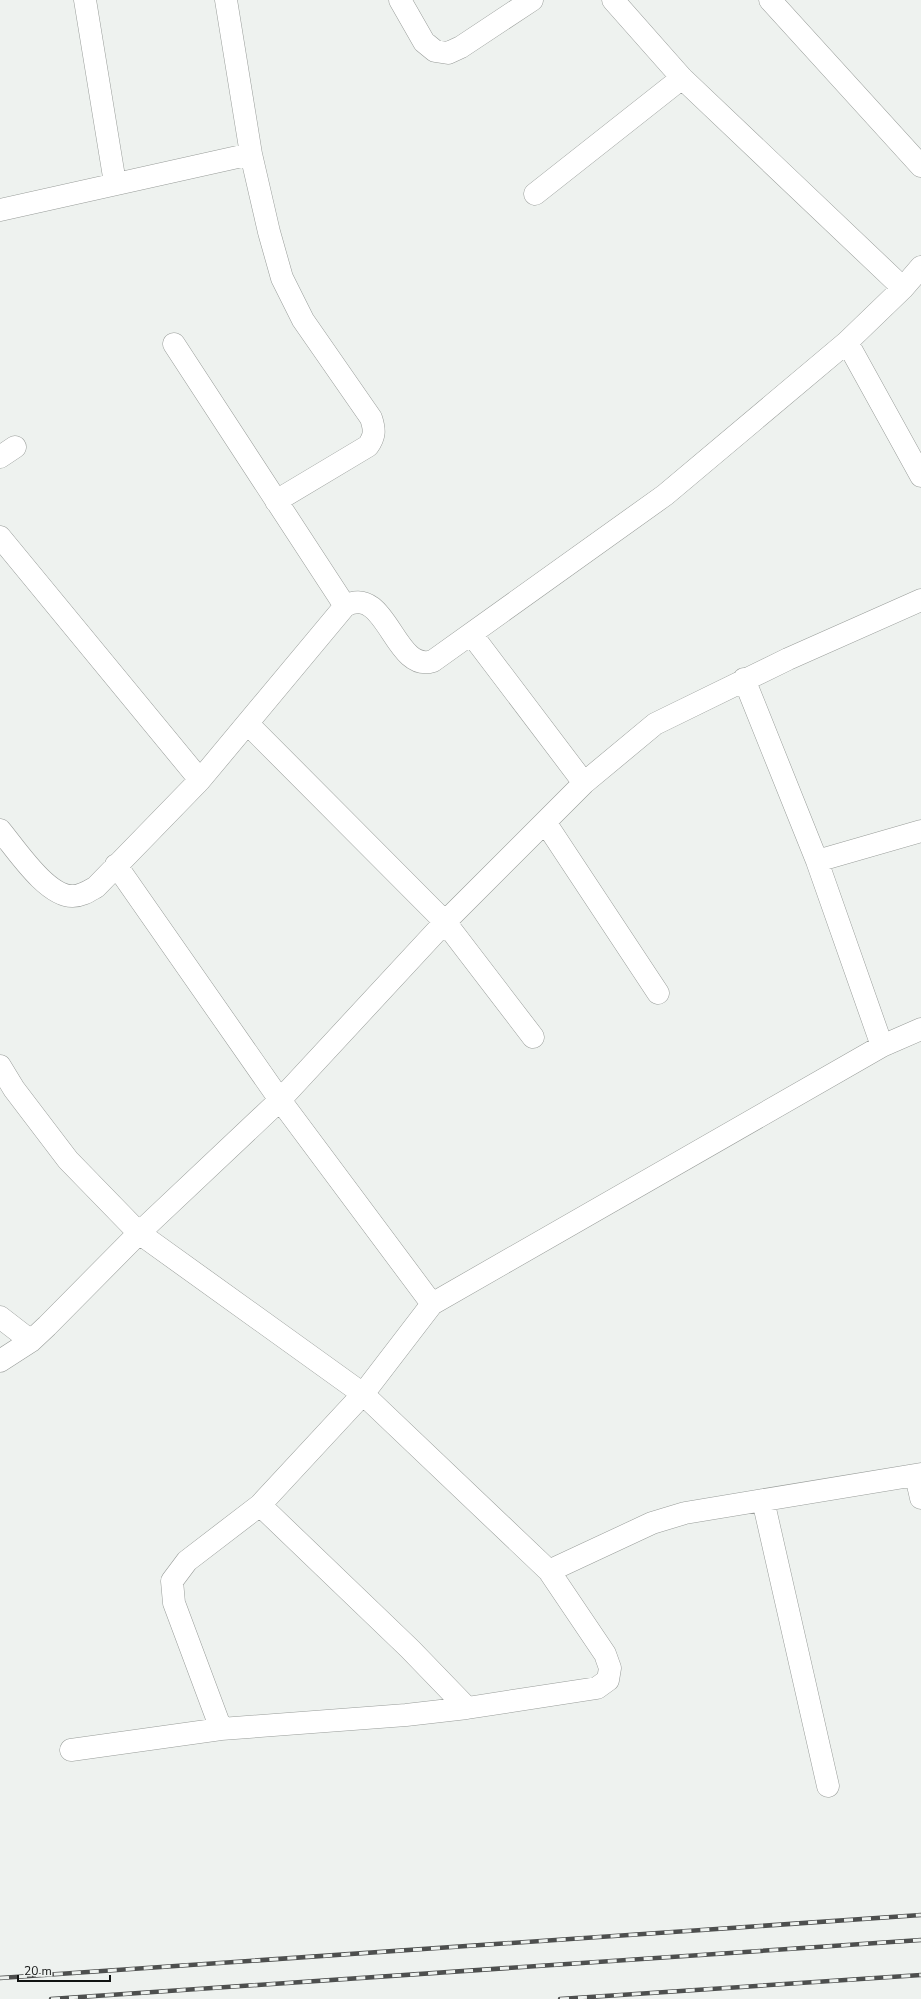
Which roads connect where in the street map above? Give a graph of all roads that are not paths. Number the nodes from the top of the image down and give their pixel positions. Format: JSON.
{"nodes":[{"id":1,"x":85,"y":0,"type":"edge"},
{"id":2,"x":226,"y":0,"type":"edge"},
{"id":3,"x":400,"y":0,"type":"edge"},
{"id":4,"x":532,"y":0,"type":"edge"},
{"id":5,"x":613,"y":0,"type":"edge"},
{"id":6,"x":770,"y":0,"type":"edge"},
{"id":7,"x":682,"y":78,"type":"junction"},
{"id":8,"x":251,"y":154,"type":"junction"},
{"id":9,"x":921,"y":166,"type":"edge"},
{"id":10,"x":114,"y":184,"type":"junction"},
{"id":11,"x":535,"y":194,"type":"dead end"},
{"id":12,"x":0,"y":210,"type":"edge"},
{"id":13,"x":921,"y":267,"type":"edge"},
{"id":14,"x":903,"y":288,"type":"junction"},
{"id":15,"x":847,"y":342,"type":"junction"},
{"id":16,"x":174,"y":344,"type":"dead end"},
{"id":17,"x":921,"y":476,"type":"edge"},
{"id":18,"x":276,"y":501,"type":"junction"},
{"id":19,"x":0,"y":537,"type":"edge"},
{"id":20,"x":921,"y":600,"type":"edge"},
{"id":21,"x":345,"y":606,"type":"junction"},
{"id":22,"x":472,"y":635,"type":"junction"},
{"id":23,"x":744,"y":679,"type":"junction"},
{"id":24,"x":248,"y":724,"type":"junction"},
{"id":25,"x":200,"y":780,"type":"junction"},
{"id":26,"x":584,"y":783,"type":"junction"},
{"id":27,"x":545,"y":822,"type":"junction"},
{"id":28,"x":0,"y":830,"type":"edge"},
{"id":29,"x":921,"y":831,"type":"edge"},
{"id":30,"x":817,"y":861,"type":"junction"},
{"id":31,"x":116,"y":866,"type":"junction"},
{"id":32,"x":445,"y":922,"type":"junction"},
{"id":33,"x":658,"y":993,"type":"dead end"},
{"id":34,"x":921,"y":1029,"type":"edge"},
{"id":35,"x":533,"y":1037,"type":"dead end"},
{"id":36,"x":882,"y":1046,"type":"junction"},
{"id":37,"x":0,"y":1066,"type":"edge"},
{"id":38,"x":280,"y":1100,"type":"junction"},
{"id":39,"x":139,"y":1233,"type":"junction"},
{"id":40,"x":432,"y":1304,"type":"junction"},
{"id":41,"x":0,"y":1317,"type":"edge"},
{"id":42,"x":31,"y":1341,"type":"junction"},
{"id":43,"x":0,"y":1362,"type":"edge"},
{"id":44,"x":363,"y":1394,"type":"junction"},
{"id":45,"x":919,"y":1475,"type":"edge"},
{"id":46,"x":921,"y":1498,"type":"edge"},
{"id":47,"x":763,"y":1500,"type":"junction"},
{"id":48,"x":260,"y":1505,"type":"junction"},
{"id":49,"x":550,"y":1572,"type":"junction"},
{"id":50,"x":467,"y":1708,"type":"junction"},
{"id":51,"x":221,"y":1729,"type":"junction"},
{"id":52,"x":71,"y":1750,"type":"dead end"},
{"id":53,"x":828,"y":1786,"type":"dead end"}],
"edges":[{"from":1,"to":10,"type":"street"},
{"from":2,"to":8,"type":"street"},
{"from":3,"to":4,"type":"street"},
{"from":5,"to":7,"type":"street"},
{"from":6,"to":9,"type":"street"},
{"from":7,"to":11,"type":"street"},
{"from":7,"to":14,"type":"street"},
{"from":8,"to":10,"type":"street"},
{"from":8,"to":18,"type":"street"},
{"from":10,"to":12,"type":"street"},
{"from":13,"to":14,"type":"street"},
{"from":14,"to":15,"type":"street"},
{"from":15,"to":17,"type":"street"},
{"from":15,"to":22,"type":"street"},
{"from":16,"to":18,"type":"street"},
{"from":18,"to":21,"type":"street"},
{"from":19,"to":25,"type":"street"},
{"from":20,"to":23,"type":"street"},
{"from":21,"to":22,"type":"street"},
{"from":21,"to":24,"type":"street"},
{"from":22,"to":26,"type":"street"},
{"from":23,"to":26,"type":"street"},
{"from":23,"to":30,"type":"street"},
{"from":24,"to":25,"type":"street"},
{"from":24,"to":32,"type":"street"},
{"from":25,"to":31,"type":"street"},
{"from":26,"to":27,"type":"street"},
{"from":27,"to":32,"type":"street"},
{"from":27,"to":33,"type":"street"},
{"from":28,"to":31,"type":"street"},
{"from":29,"to":30,"type":"street"},
{"from":30,"to":36,"type":"street"},
{"from":31,"to":38,"type":"street"},
{"from":32,"to":35,"type":"street"},
{"from":32,"to":38,"type":"street"},
{"from":34,"to":36,"type":"street"},
{"from":36,"to":40,"type":"street"},
{"from":37,"to":39,"type":"street"},
{"from":38,"to":39,"type":"street"},
{"from":38,"to":40,"type":"street"},
{"from":39,"to":42,"type":"street"},
{"from":39,"to":44,"type":"street"},
{"from":40,"to":44,"type":"street"},
{"from":41,"to":42,"type":"street"},
{"from":42,"to":43,"type":"street"},
{"from":44,"to":48,"type":"street"},
{"from":44,"to":49,"type":"street"},
{"from":45,"to":46,"type":"street"},
{"from":45,"to":47,"type":"street"},
{"from":47,"to":49,"type":"street"},
{"from":47,"to":53,"type":"street"},
{"from":48,"to":50,"type":"street"},
{"from":48,"to":51,"type":"street"},
{"from":49,"to":50,"type":"street"},
{"from":50,"to":51,"type":"street"},
{"from":51,"to":52,"type":"street"}]}
